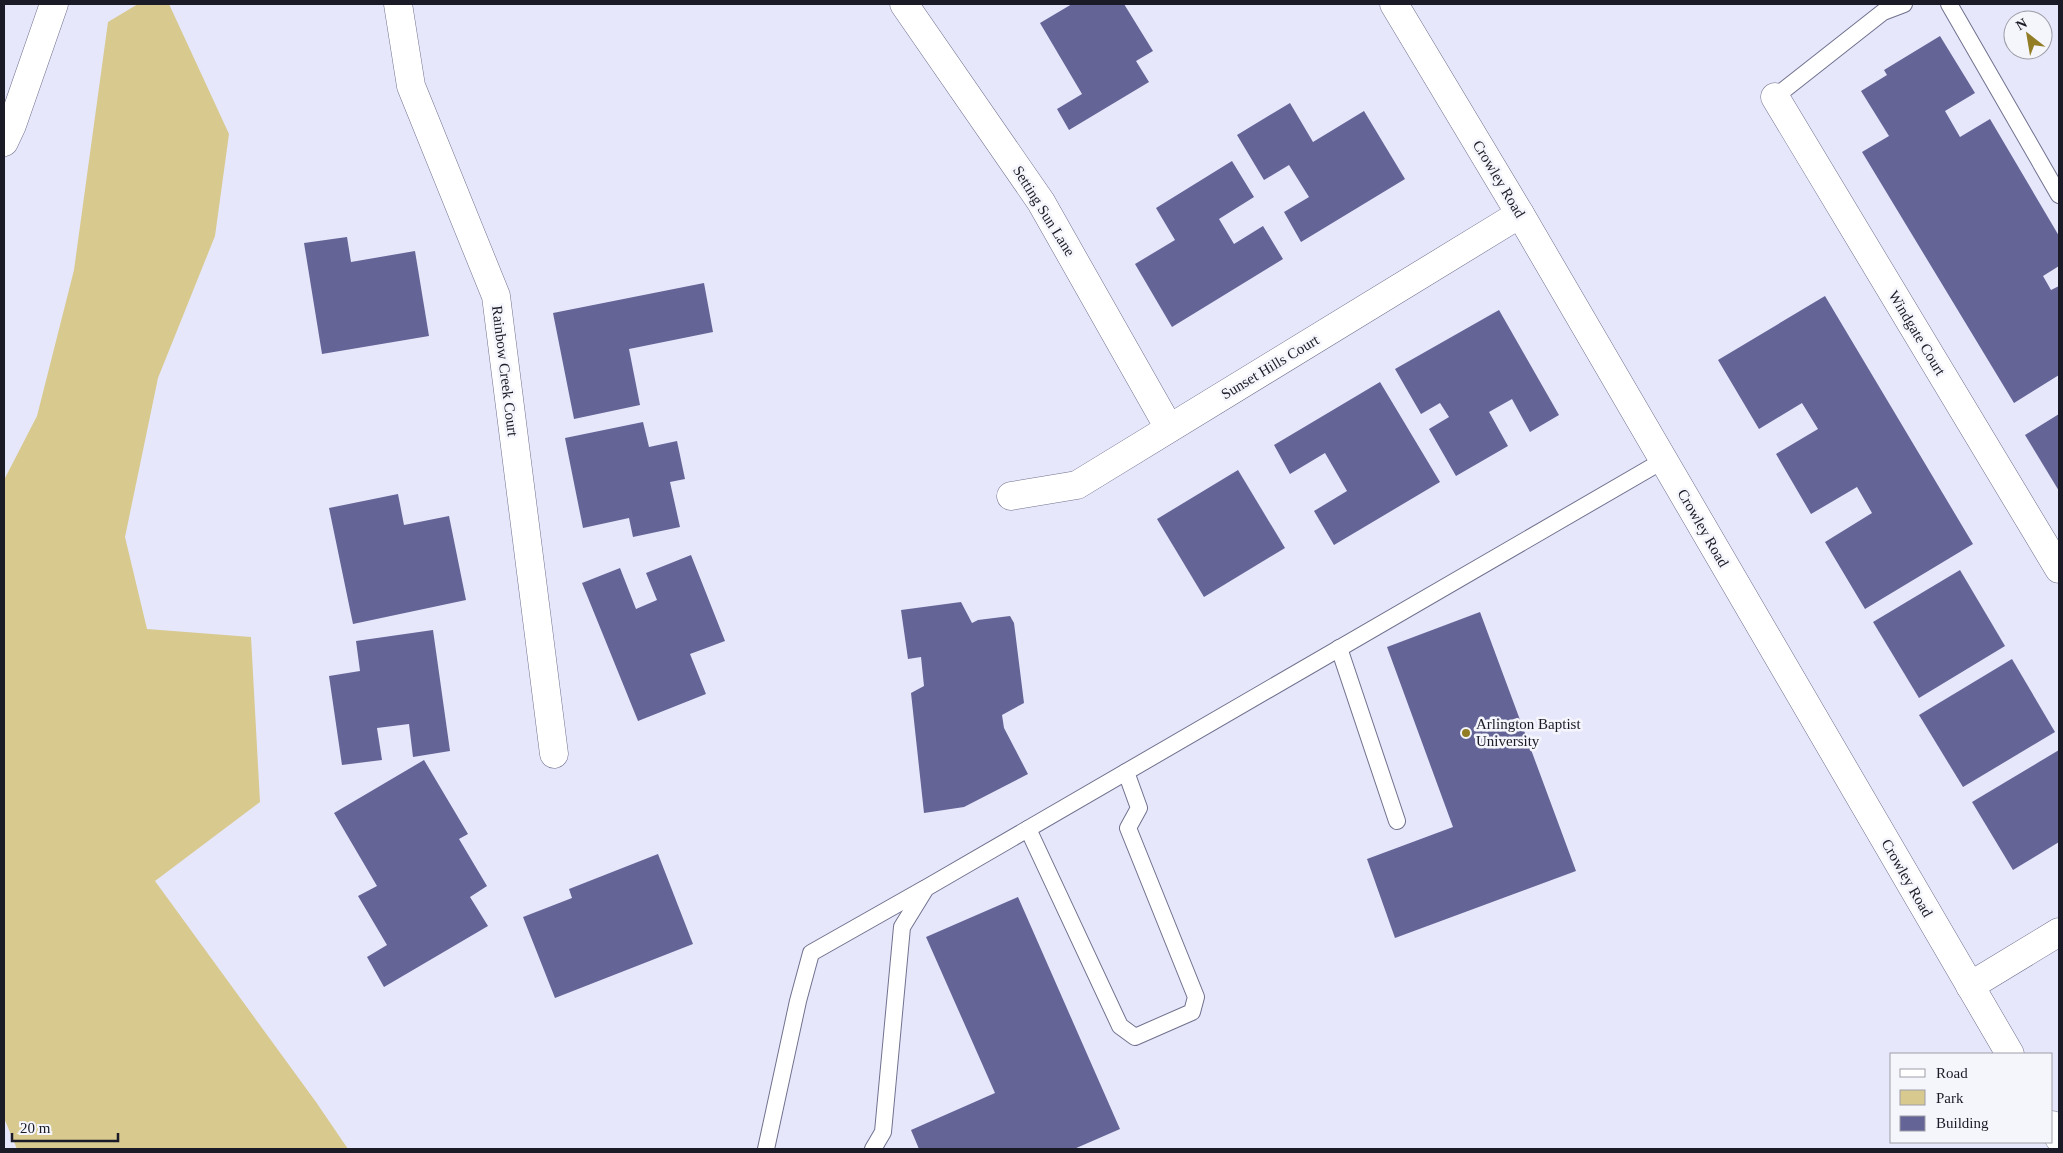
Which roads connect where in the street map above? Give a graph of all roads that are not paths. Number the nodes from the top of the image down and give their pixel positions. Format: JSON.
{"nodes":[{"id":1,"x":54,"y":4,"type":"edge"},
{"id":2,"x":398,"y":4,"type":"edge"},
{"id":3,"x":904,"y":4,"type":"edge"},
{"id":4,"x":1394,"y":4,"type":"edge"},
{"id":5,"x":1904,"y":4,"type":"edge"},
{"id":6,"x":1949,"y":4,"type":"edge"},
{"id":7,"x":1775,"y":97,"type":"joint"},
{"id":8,"x":4,"y":142,"type":"edge"},
{"id":9,"x":2059,"y":195,"type":"edge"},
{"id":10,"x":1520,"y":214,"type":"junction"},
{"id":11,"x":1169,"y":428,"type":"junction"},
{"id":12,"x":1664,"y":460,"type":"junction"},
{"id":13,"x":1011,"y":496,"type":"dead end"},
{"id":14,"x":2059,"y":569,"type":"edge"},
{"id":15,"x":1339,"y":648,"type":"junction"},
{"id":16,"x":554,"y":754,"type":"dead end"},
{"id":17,"x":1126,"y":772,"type":"junction"},
{"id":18,"x":1397,"y":821,"type":"dead end"},
{"id":19,"x":1028,"y":828,"type":"junction"},
{"id":20,"x":926,"y":888,"type":"junction"},
{"id":21,"x":2059,"y":932,"type":"edge"},
{"id":22,"x":1970,"y":986,"type":"junction"},
{"id":23,"x":2009,"y":1053,"type":"edge"},
{"id":24,"x":2053,"y":1127,"type":"edge"},
{"id":25,"x":2059,"y":1138,"type":"edge"},
{"id":26,"x":766,"y":1149,"type":"edge"},
{"id":27,"x":873,"y":1149,"type":"edge"}],
"edges":[{"from":1,"to":8,"type":"street"},
{"from":2,"to":16,"type":"street","name":"Rainbow Creek Court"},
{"from":3,"to":11,"type":"street","name":"Setting Sun Lane"},
{"from":4,"to":10,"type":"street","name":"Crowley Road"},
{"from":5,"to":7,"type":"lane"},
{"from":6,"to":9,"type":"lane"},
{"from":7,"to":14,"type":"street","name":"Windgate Court"},
{"from":10,"to":11,"type":"street","name":"Sunset Hills Court"},
{"from":10,"to":12,"type":"street","name":"Crowley Road"},
{"from":11,"to":13,"type":"street","name":"Sunset Hills Court"},
{"from":12,"to":15,"type":"lane"},
{"from":12,"to":22,"type":"street","name":"Crowley Road"},
{"from":15,"to":17,"type":"lane"},
{"from":15,"to":18,"type":"lane"},
{"from":17,"to":19,"type":"lane"},
{"from":17,"to":19,"type":"lane"},
{"from":19,"to":20,"type":"lane"},
{"from":20,"to":26,"type":"lane"},
{"from":20,"to":27,"type":"lane"},
{"from":21,"to":22,"type":"street"},
{"from":22,"to":23,"type":"street","name":"Crowley Road"},
{"from":24,"to":25,"type":"street"}]}
